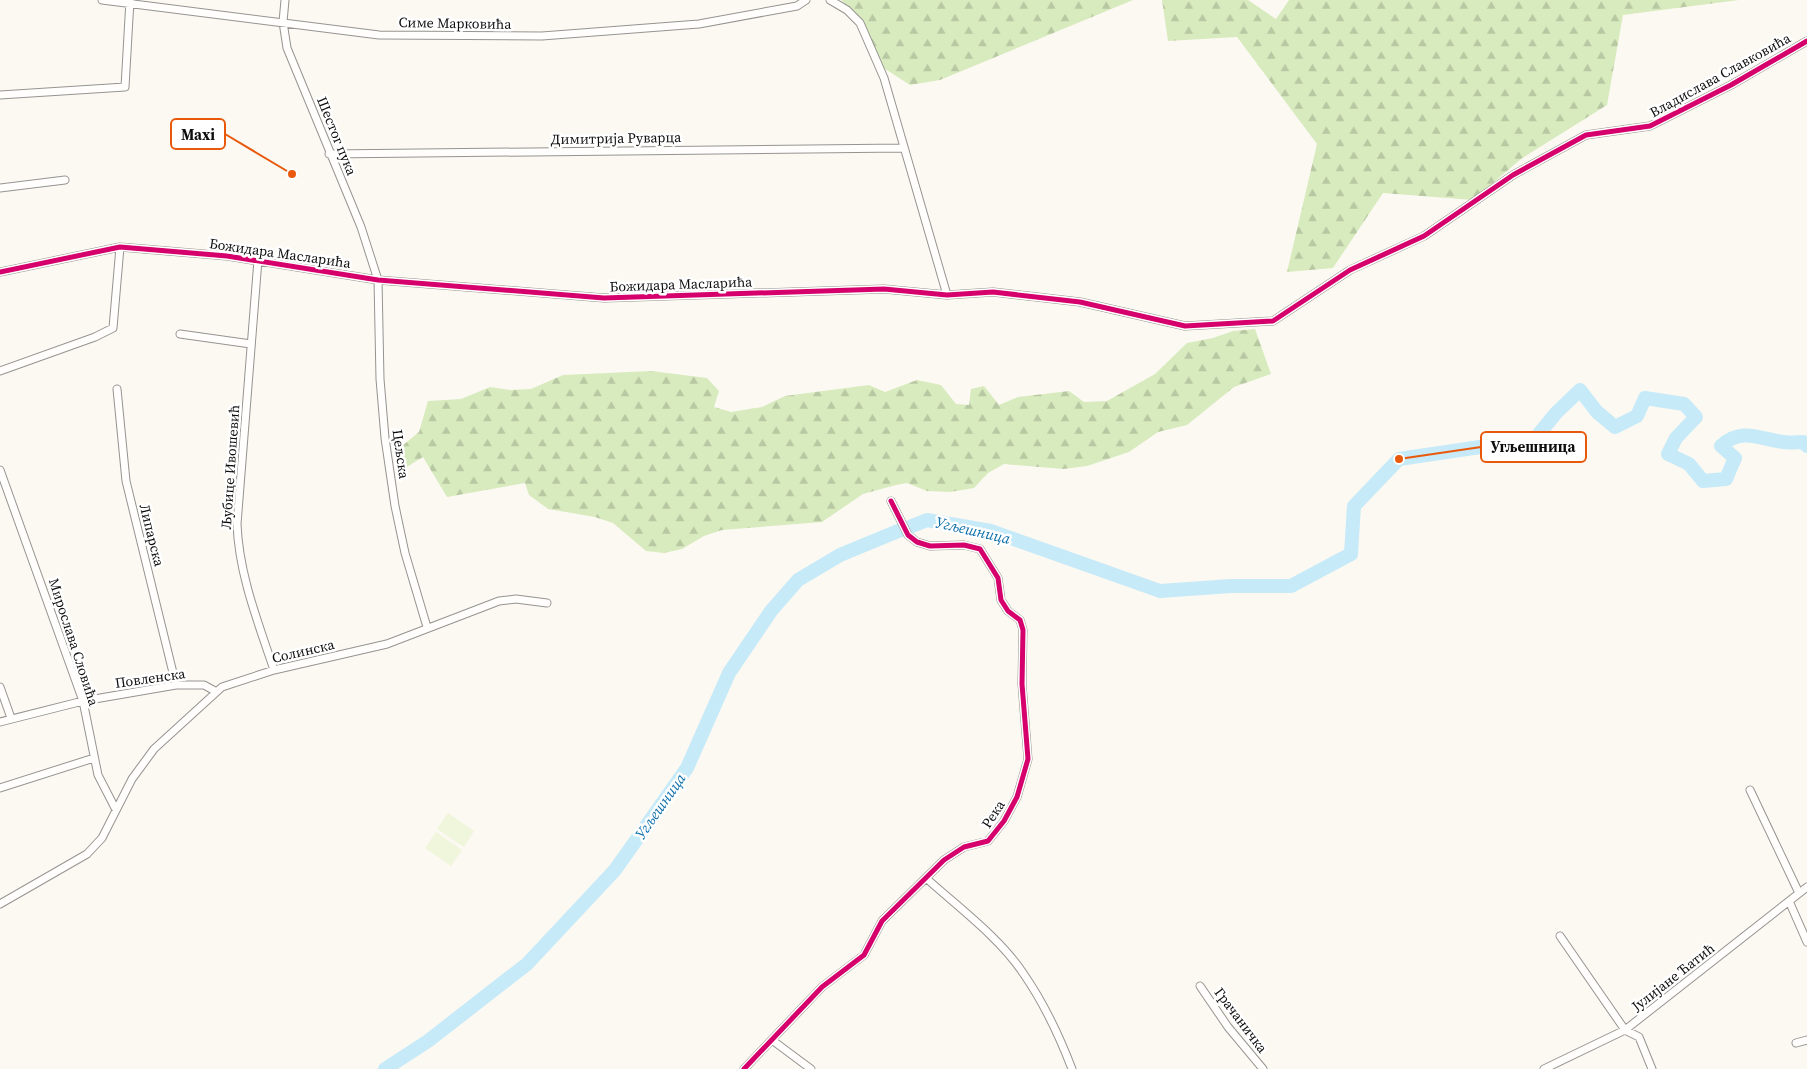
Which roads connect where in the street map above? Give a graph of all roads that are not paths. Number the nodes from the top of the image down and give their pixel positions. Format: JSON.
{"nodes":[{"id":1,"x":102,"y":0,"type":"edge"},
{"id":2,"x":285,"y":0,"type":"edge"},
{"id":3,"x":806,"y":0,"type":"edge"},
{"id":4,"x":830,"y":0,"type":"edge"},
{"id":5,"x":129,"y":1,"type":"edge"},
{"id":6,"x":283,"y":22,"type":"junction"},
{"id":7,"x":1807,"y":40,"type":"edge"},
{"id":8,"x":0,"y":95,"type":"edge"},
{"id":9,"x":903,"y":148,"type":"junction"},
{"id":10,"x":329,"y":154,"type":"junction"},
{"id":11,"x":65,"y":180,"type":"dead end"},
{"id":12,"x":0,"y":188,"type":"edge"},
{"id":13,"x":120,"y":247,"type":"junction"},
{"id":14,"x":258,"y":260,"type":"junction"},
{"id":15,"x":1350,"y":270,"type":"joint"},
{"id":16,"x":0,"y":272,"type":"edge"},
{"id":17,"x":378,"y":280,"type":"junction"},
{"id":18,"x":947,"y":295,"type":"junction"},
{"id":19,"x":180,"y":334,"type":"dead end"},
{"id":20,"x":251,"y":344,"type":"junction"},
{"id":21,"x":0,"y":371,"type":"edge"},
{"id":22,"x":117,"y":389,"type":"dead end"},
{"id":23,"x":0,"y":470,"type":"edge"},
{"id":24,"x":891,"y":501,"type":"dead end"},
{"id":25,"x":547,"y":603,"type":"dead end"},
{"id":26,"x":428,"y":628,"type":"junction"},
{"id":27,"x":274,"y":670,"type":"junction"},
{"id":28,"x":176,"y":685,"type":"junction"},
{"id":29,"x":0,"y":687,"type":"edge"},
{"id":30,"x":215,"y":691,"type":"junction"},
{"id":31,"x":83,"y":701,"type":"junction"},
{"id":32,"x":11,"y":718,"type":"junction"},
{"id":33,"x":0,"y":722,"type":"edge"},
{"id":34,"x":94,"y":758,"type":"junction"},
{"id":35,"x":0,"y":788,"type":"edge"},
{"id":36,"x":1750,"y":790,"type":"dead end"},
{"id":37,"x":115,"y":808,"type":"junction"},
{"id":38,"x":926,"y":878,"type":"junction"},
{"id":39,"x":1807,"y":887,"type":"edge"},
{"id":40,"x":1799,"y":893,"type":"junction"},
{"id":41,"x":1789,"y":901,"type":"junction"},
{"id":42,"x":0,"y":904,"type":"edge"},
{"id":43,"x":1560,"y":936,"type":"dead end"},
{"id":44,"x":1807,"y":942,"type":"edge"},
{"id":45,"x":1200,"y":986,"type":"dead end"},
{"id":46,"x":1625,"y":1030,"type":"junction"},
{"id":47,"x":772,"y":1040,"type":"junction"},
{"id":48,"x":1807,"y":1040,"type":"edge"},
{"id":49,"x":1796,"y":1043,"type":"dead end"},
{"id":50,"x":744,"y":1069,"type":"edge"},
{"id":51,"x":811,"y":1069,"type":"edge"},
{"id":52,"x":1072,"y":1069,"type":"edge"},
{"id":53,"x":1264,"y":1069,"type":"edge"},
{"id":54,"x":1544,"y":1069,"type":"edge"},
{"id":55,"x":1652,"y":1069,"type":"edge"}],
"edges":[{"from":1,"to":5,"type":"street","name":"Симе Марковића"},
{"from":2,"to":6,"type":"street","name":"Шестог пука"},
{"from":3,"to":6,"type":"street","name":"Симе Марковића"},
{"from":4,"to":9,"type":"street"},
{"from":5,"to":6,"type":"street","name":"Симе Марковића"},
{"from":5,"to":8,"type":"street"},
{"from":6,"to":10,"type":"street","name":"Шестог пука"},
{"from":7,"to":15,"type":"street","name":"Владислава Славковића"},
{"from":9,"to":10,"type":"street","name":"Димитрија Руварца"},
{"from":9,"to":18,"type":"street"},
{"from":10,"to":17,"type":"street","name":"Шестог пука"},
{"from":11,"to":12,"type":"street"},
{"from":13,"to":14,"type":"street","name":"Божидара Масларића"},
{"from":13,"to":16,"type":"street","name":"Божидара Масларића"},
{"from":13,"to":21,"type":"street"},
{"from":14,"to":17,"type":"street","name":"Божидара Масларића"},
{"from":14,"to":20,"type":"street","name":"Љубице Ивошевић"},
{"from":15,"to":18,"type":"street","name":"Божидара Масларића"},
{"from":17,"to":18,"type":"street","name":"Божидара Масларића"},
{"from":17,"to":26,"type":"street","name":"Цељска"},
{"from":19,"to":20,"type":"street"},
{"from":20,"to":27,"type":"street","name":"Љубице Ивошевић"},
{"from":22,"to":28,"type":"street","name":"Липарска"},
{"from":23,"to":31,"type":"street","name":"Мирослава Словића"},
{"from":24,"to":38,"type":"street","name":"Река"},
{"from":25,"to":26,"type":"street","name":"Солинска"},
{"from":26,"to":27,"type":"street","name":"Солинска"},
{"from":27,"to":30,"type":"street","name":"Солинска"},
{"from":28,"to":30,"type":"street","name":"Повленска"},
{"from":28,"to":31,"type":"street","name":"Повленска"},
{"from":29,"to":32,"type":"street"},
{"from":30,"to":37,"type":"street","name":"Солинска"},
{"from":31,"to":32,"type":"street","name":"Повленска"},
{"from":31,"to":34,"type":"street","name":"Мирослава Словића"},
{"from":32,"to":33,"type":"street","name":"Повленска"},
{"from":34,"to":35,"type":"street"},
{"from":34,"to":37,"type":"street"},
{"from":36,"to":40,"type":"street"},
{"from":37,"to":42,"type":"street","name":"Солинска"},
{"from":38,"to":47,"type":"street","name":"Река"},
{"from":38,"to":52,"type":"street"},
{"from":39,"to":40,"type":"street","name":"Јулијане Ћатић"},
{"from":40,"to":41,"type":"street","name":"Јулијане Ћатић"},
{"from":41,"to":44,"type":"street"},
{"from":41,"to":46,"type":"street","name":"Јулијане Ћатић"},
{"from":43,"to":46,"type":"street"},
{"from":45,"to":53,"type":"street","name":"Грачаничка"},
{"from":46,"to":54,"type":"street","name":"Јулијане Ћатић"},
{"from":46,"to":55,"type":"street"},
{"from":47,"to":50,"type":"street","name":"Река"},
{"from":47,"to":51,"type":"street"},
{"from":48,"to":49,"type":"street"}]}
